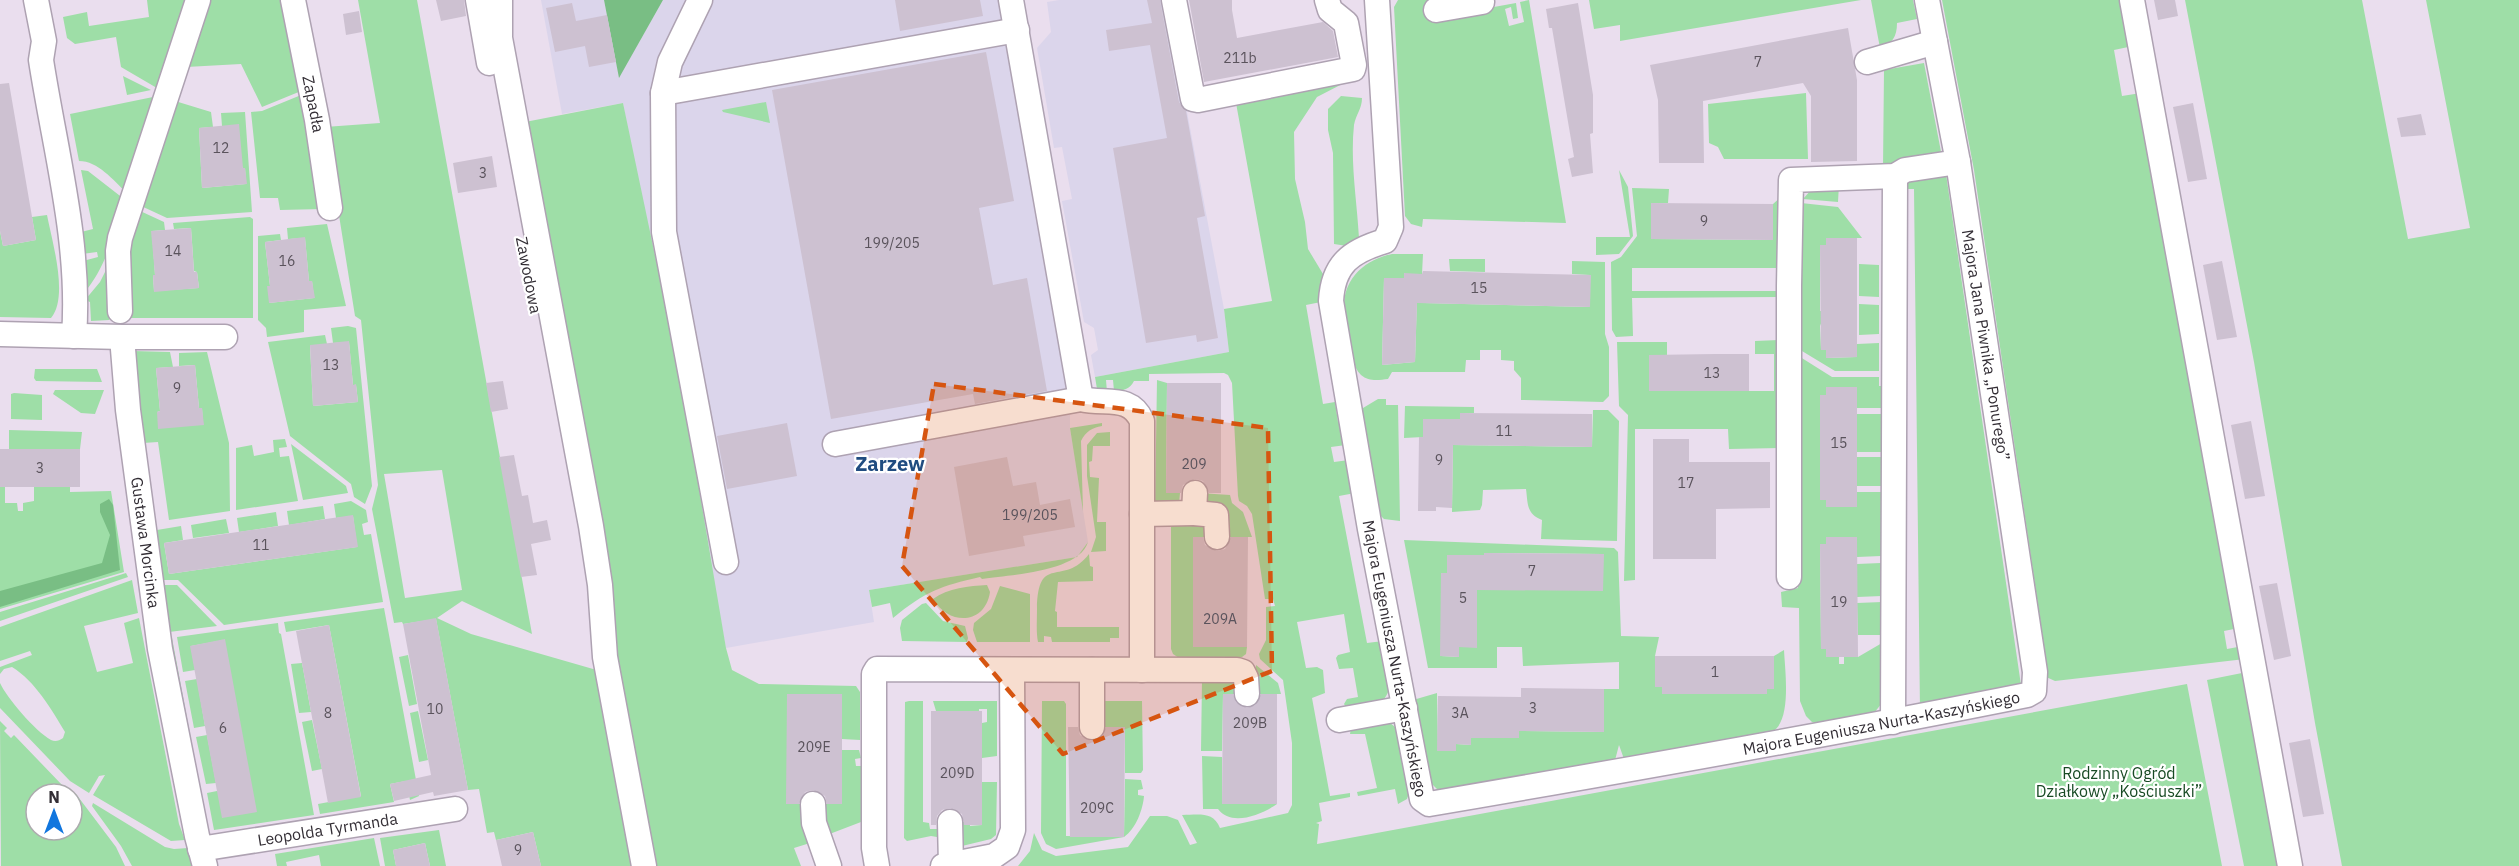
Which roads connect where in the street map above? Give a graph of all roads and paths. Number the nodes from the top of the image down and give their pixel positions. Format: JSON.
{"nodes":[{"id":1,"x":36,"y":0,"type":"edge"},
{"id":2,"x":198,"y":0,"type":"edge"},
{"id":3,"x":293,"y":0,"type":"edge"},
{"id":4,"x":478,"y":0,"type":"edge"},
{"id":5,"x":500,"y":0,"type":"edge"},
{"id":6,"x":700,"y":0,"type":"edge"},
{"id":7,"x":1011,"y":0,"type":"edge"},
{"id":8,"x":1174,"y":0,"type":"edge"},
{"id":9,"x":1327,"y":0,"type":"edge"},
{"id":10,"x":1377,"y":0,"type":"edge"},
{"id":11,"x":1927,"y":0,"type":"edge"},
{"id":12,"x":2132,"y":0,"type":"edge"},
{"id":13,"x":1485,"y":1,"type":"edge"},
{"id":14,"x":1436,"y":10,"type":"dead end"},
{"id":15,"x":1017,"y":30,"type":"junction"},
{"id":16,"x":1935,"y":42,"type":"junction"},
{"id":17,"x":1867,"y":62,"type":"dead end"},
{"id":18,"x":663,"y":93,"type":"junction"},
{"id":19,"x":1958,"y":162,"type":"junction"},
{"id":20,"x":1895,"y":176,"type":"junction"},
{"id":21,"x":330,"y":208,"type":"dead end"},
{"id":22,"x":120,"y":311,"type":"dead end"},
{"id":23,"x":0,"y":334,"type":"edge"},
{"id":24,"x":74,"y":336,"type":"junction"},
{"id":25,"x":225,"y":337,"type":"dead end"},
{"id":26,"x":122,"y":338,"type":"junction"},
{"id":27,"x":1081,"y":399,"type":"junction"},
{"id":28,"x":835,"y":444,"type":"dead end"},
{"id":29,"x":1142,"y":514,"type":"junction"},
{"id":30,"x":1217,"y":537,"type":"dead end"},
{"id":31,"x":594,"y":544,"type":"junction"},
{"id":32,"x":726,"y":562,"type":"dead end"},
{"id":33,"x":1789,"y":577,"type":"dead end"},
{"id":34,"x":1012,"y":670,"type":"junction"},
{"id":35,"x":1092,"y":670,"type":"junction"},
{"id":36,"x":1142,"y":670,"type":"junction"},
{"id":37,"x":2034,"y":691,"type":"joint"},
{"id":38,"x":1247,"y":694,"type":"dead end"},
{"id":39,"x":1405,"y":708,"type":"junction"},
{"id":40,"x":1339,"y":720,"type":"dead end"},
{"id":41,"x":1893,"y":722,"type":"junction"},
{"id":42,"x":1092,"y":727,"type":"dead end"},
{"id":43,"x":813,"y":804,"type":"dead end"},
{"id":44,"x":456,"y":809,"type":"dead end"},
{"id":45,"x":950,"y":822,"type":"dead end"},
{"id":46,"x":203,"y":858,"type":"edge"},
{"id":47,"x":947,"y":865,"type":"edge"},
{"id":48,"x":644,"y":866,"type":"edge"},
{"id":49,"x":829,"y":866,"type":"edge"},
{"id":50,"x":877,"y":866,"type":"edge"},
{"id":51,"x":2290,"y":866,"type":"edge"}],
"edges":[{"from":1,"to":24,"type":"street"},
{"from":2,"to":22,"type":"street"},
{"from":3,"to":21,"type":"street","name":"Zapadła"},
{"from":4,"to":31,"type":"street","name":"Zawodowa"},
{"from":5,"to":31,"type":"street"},
{"from":6,"to":18,"type":"street"},
{"from":7,"to":15,"type":"street"},
{"from":8,"to":9,"type":"street"},
{"from":10,"to":39,"type":"street","name":"Majora Eugeniusza Nurta-Kaszyńskiego"},
{"from":11,"to":16,"type":"street","name":"Majora Jana Piwnika „Ponurego”"},
{"from":12,"to":51,"type":"street"},
{"from":13,"to":14,"type":"street"},
{"from":15,"to":18,"type":"street"},
{"from":15,"to":27,"type":"street"},
{"from":16,"to":17,"type":"street"},
{"from":16,"to":19,"type":"street","name":"Majora Jana Piwnika „Ponurego”"},
{"from":18,"to":32,"type":"street"},
{"from":19,"to":20,"type":"street"},
{"from":19,"to":37,"type":"street","name":"Majora Jana Piwnika „Ponurego”"},
{"from":20,"to":33,"type":"street"},
{"from":20,"to":41,"type":"street"},
{"from":23,"to":24,"type":"street"},
{"from":24,"to":26,"type":"street"},
{"from":25,"to":26,"type":"street"},
{"from":26,"to":46,"type":"street","name":"Gustawa Morcinka"},
{"from":27,"to":28,"type":"street"},
{"from":27,"to":29,"type":"street"},
{"from":29,"to":30,"type":"street"},
{"from":29,"to":36,"type":"street"},
{"from":31,"to":48,"type":"street"},
{"from":34,"to":35,"type":"street"},
{"from":34,"to":47,"type":"street"},
{"from":34,"to":50,"type":"street"},
{"from":35,"to":36,"type":"street"},
{"from":35,"to":42,"type":"street"},
{"from":36,"to":38,"type":"street"},
{"from":37,"to":41,"type":"street","name":"Majora Eugeniusza Nurta-Kaszyńskiego"},
{"from":39,"to":40,"type":"street"},
{"from":39,"to":41,"type":"street","name":"Majora Eugeniusza Nurta-Kaszyńskiego"},
{"from":43,"to":49,"type":"street"},
{"from":44,"to":46,"type":"street","name":"Leopolda Tyrmanda"},
{"from":45,"to":47,"type":"street"}]}
